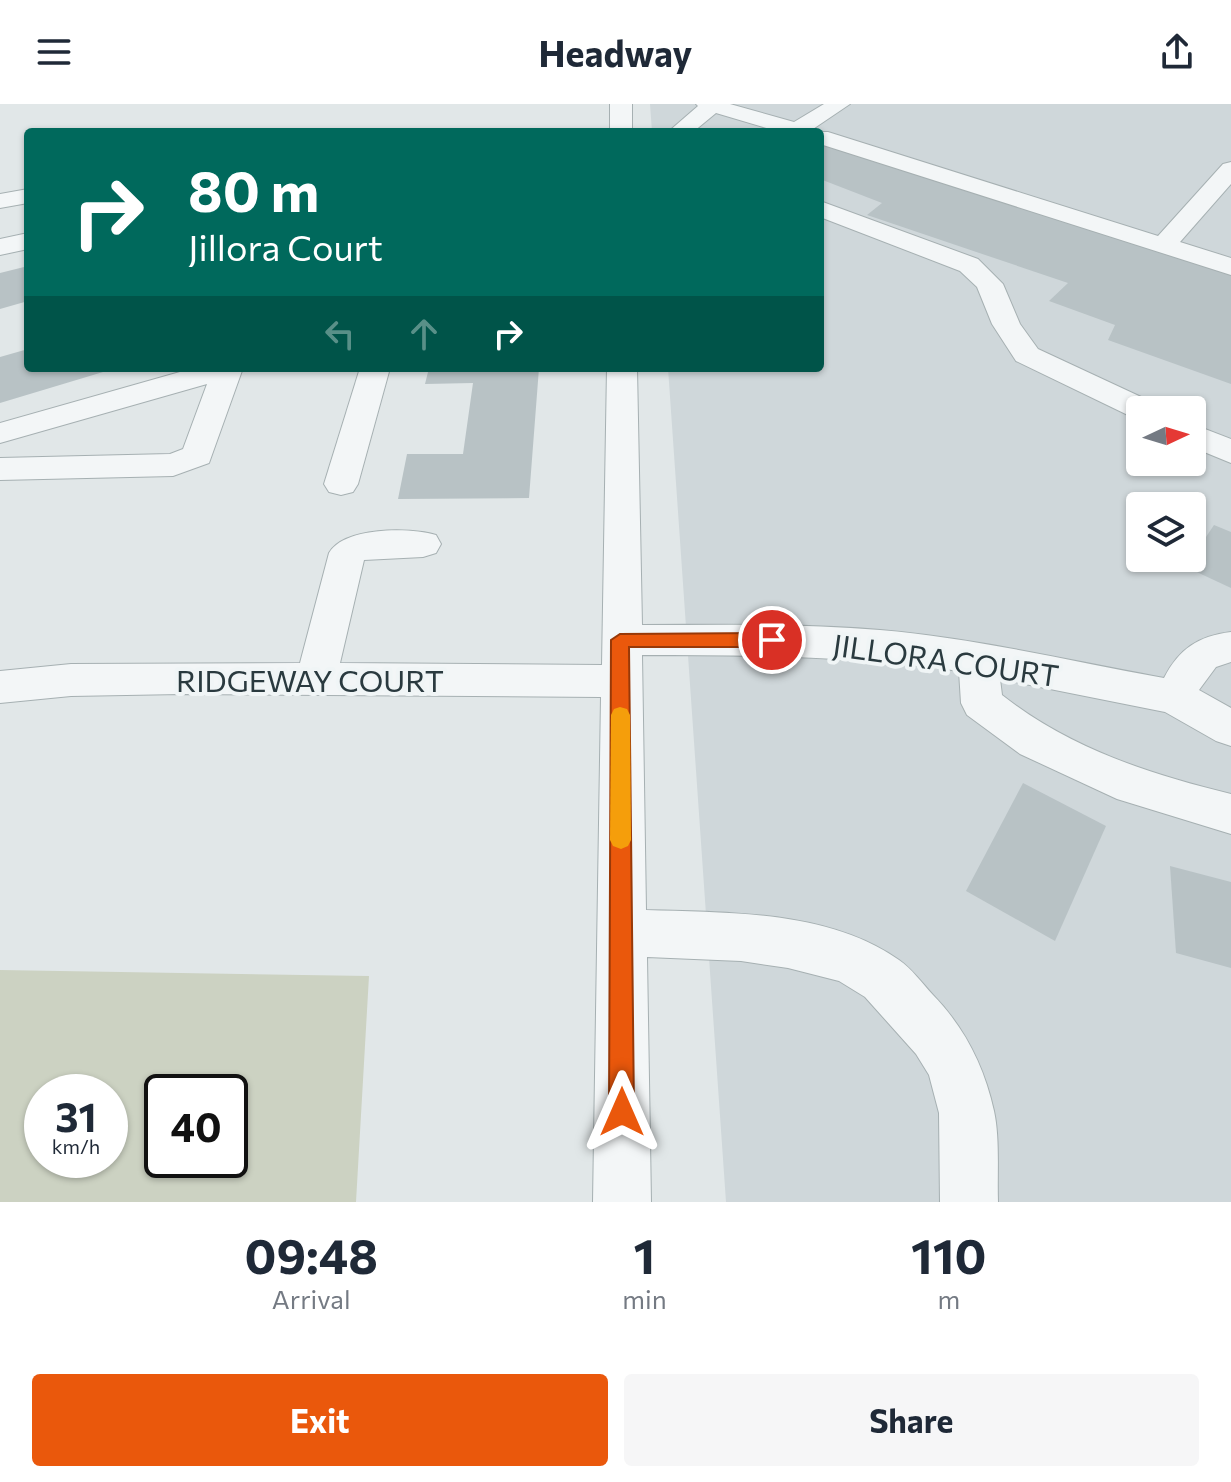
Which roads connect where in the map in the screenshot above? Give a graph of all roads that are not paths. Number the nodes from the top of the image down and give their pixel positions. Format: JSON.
{"nodes":[{"id":1,"x":621,"y":104,"type":"edge"},
{"id":2,"x":839,"y":104,"type":"edge"},
{"id":3,"x":710,"y":105,"type":"edge"},
{"id":4,"x":621,"y":128,"type":"edge"},
{"id":5,"x":684,"y":128,"type":"edge"},
{"id":6,"x":790,"y":128,"type":"edge"},
{"id":7,"x":813,"y":128,"type":"edge"},
{"id":8,"x":824,"y":138,"type":"edge"},
{"id":9,"x":1231,"y":169,"type":"edge"},
{"id":10,"x":24,"y":197,"type":"edge"},
{"id":11,"x":0,"y":201,"type":"edge"},
{"id":12,"x":824,"y":210,"type":"edge"},
{"id":13,"x":24,"y":242,"type":"edge"},
{"id":14,"x":1163,"y":246,"type":"junction"},
{"id":15,"x":0,"y":247,"type":"edge"},
{"id":16,"x":1231,"y":267,"type":"edge"},
{"id":17,"x":214,"y":372,"type":"edge"},
{"id":18,"x":227,"y":372,"type":"edge"},
{"id":19,"x":374,"y":372,"type":"edge"},
{"id":20,"x":622,"y":372,"type":"edge"},
{"id":21,"x":1126,"y":402,"type":"edge"},
{"id":22,"x":0,"y":433,"type":"edge"},
{"id":23,"x":1206,"y":440,"type":"edge"},
{"id":24,"x":1231,"y":452,"type":"edge"},
{"id":25,"x":0,"y":469,"type":"edge"},
{"id":26,"x":341,"y":484,"type":"dead end"},
{"id":27,"x":423,"y":544,"type":"dead end"},
{"id":28,"x":1231,"y":647,"type":"edge"},
{"id":29,"x":978,"y":659,"type":"junction"},
{"id":30,"x":620,"y":660,"type":"junction"},
{"id":31,"x":316,"y":679,"type":"junction"},
{"id":32,"x":0,"y":687,"type":"edge"},
{"id":33,"x":1175,"y":697,"type":"junction"},
{"id":34,"x":1231,"y":729,"type":"edge"},
{"id":35,"x":1231,"y":814,"type":"edge"},
{"id":36,"x":621,"y":932,"type":"junction"},
{"id":37,"x":622,"y":1202,"type":"edge"},
{"id":38,"x":969,"y":1202,"type":"edge"}],
"edges":[{"from":1,"to":4,"type":"street"},
{"from":2,"to":7,"type":"street"},
{"from":3,"to":5,"type":"street"},
{"from":3,"to":6,"type":"street"},
{"from":8,"to":14,"type":"street"},
{"from":9,"to":14,"type":"street"},
{"from":10,"to":11,"type":"street"},
{"from":12,"to":21,"type":"street"},
{"from":13,"to":15,"type":"street"},
{"from":14,"to":16,"type":"street"},
{"from":17,"to":22,"type":"street"},
{"from":18,"to":25,"type":"street"},
{"from":19,"to":26,"type":"street"},
{"from":20,"to":30,"type":"street"},
{"from":23,"to":24,"type":"street"},
{"from":27,"to":31,"type":"street"},
{"from":28,"to":33,"type":"street"},
{"from":29,"to":30,"type":"street","name":"JILLORA COURT"},
{"from":29,"to":33,"type":"street","name":"JILLORA COURT"},
{"from":29,"to":35,"type":"street"},
{"from":30,"to":31,"type":"street","name":"RIDGEWAY COURT"},
{"from":30,"to":36,"type":"street"},
{"from":31,"to":32,"type":"street","name":"RIDGEWAY COURT"},
{"from":33,"to":34,"type":"street","name":"JILLORA COURT"},
{"from":36,"to":37,"type":"street"},
{"from":36,"to":38,"type":"street"}]}
